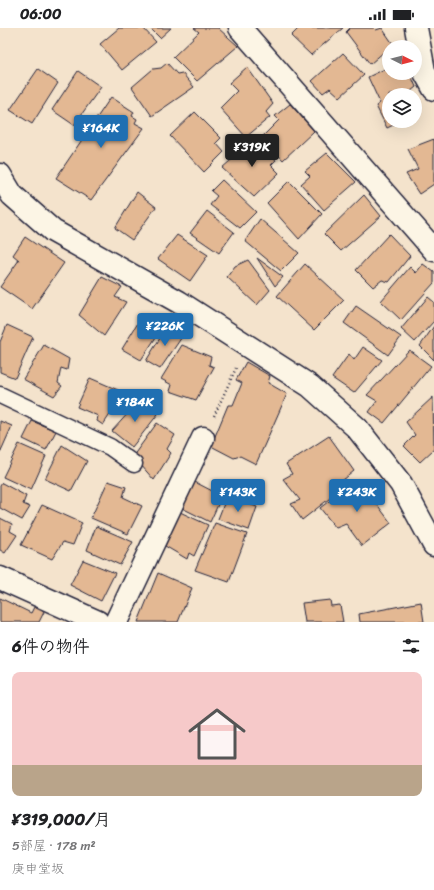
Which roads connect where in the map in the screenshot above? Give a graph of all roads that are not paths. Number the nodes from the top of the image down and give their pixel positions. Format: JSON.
{"nodes":[{"id":1,"x":240,"y":28,"type":"edge"},
{"id":2,"x":416,"y":28,"type":"edge"},
{"id":3,"x":434,"y":89,"type":"edge"},
{"id":4,"x":0,"y":174,"type":"edge"},
{"id":5,"x":434,"y":250,"type":"edge"},
{"id":6,"x":0,"y":395,"type":"edge"},
{"id":7,"x":203,"y":438,"type":"road end"},
{"id":8,"x":134,"y":464,"type":"dead end"},
{"id":9,"x":434,"y":545,"type":"edge"},
{"id":10,"x":0,"y":578,"type":"edge"},
{"id":11,"x":98,"y":622,"type":"edge"},
{"id":12,"x":116,"y":622,"type":"edge"}],
"edges":[{"from":1,"to":5,"type":"street"},
{"from":2,"to":3,"type":"street"},
{"from":4,"to":9,"type":"street"},
{"from":6,"to":8,"type":"lane"},
{"from":7,"to":12,"type":"street"},
{"from":10,"to":11,"type":"street"}]}
